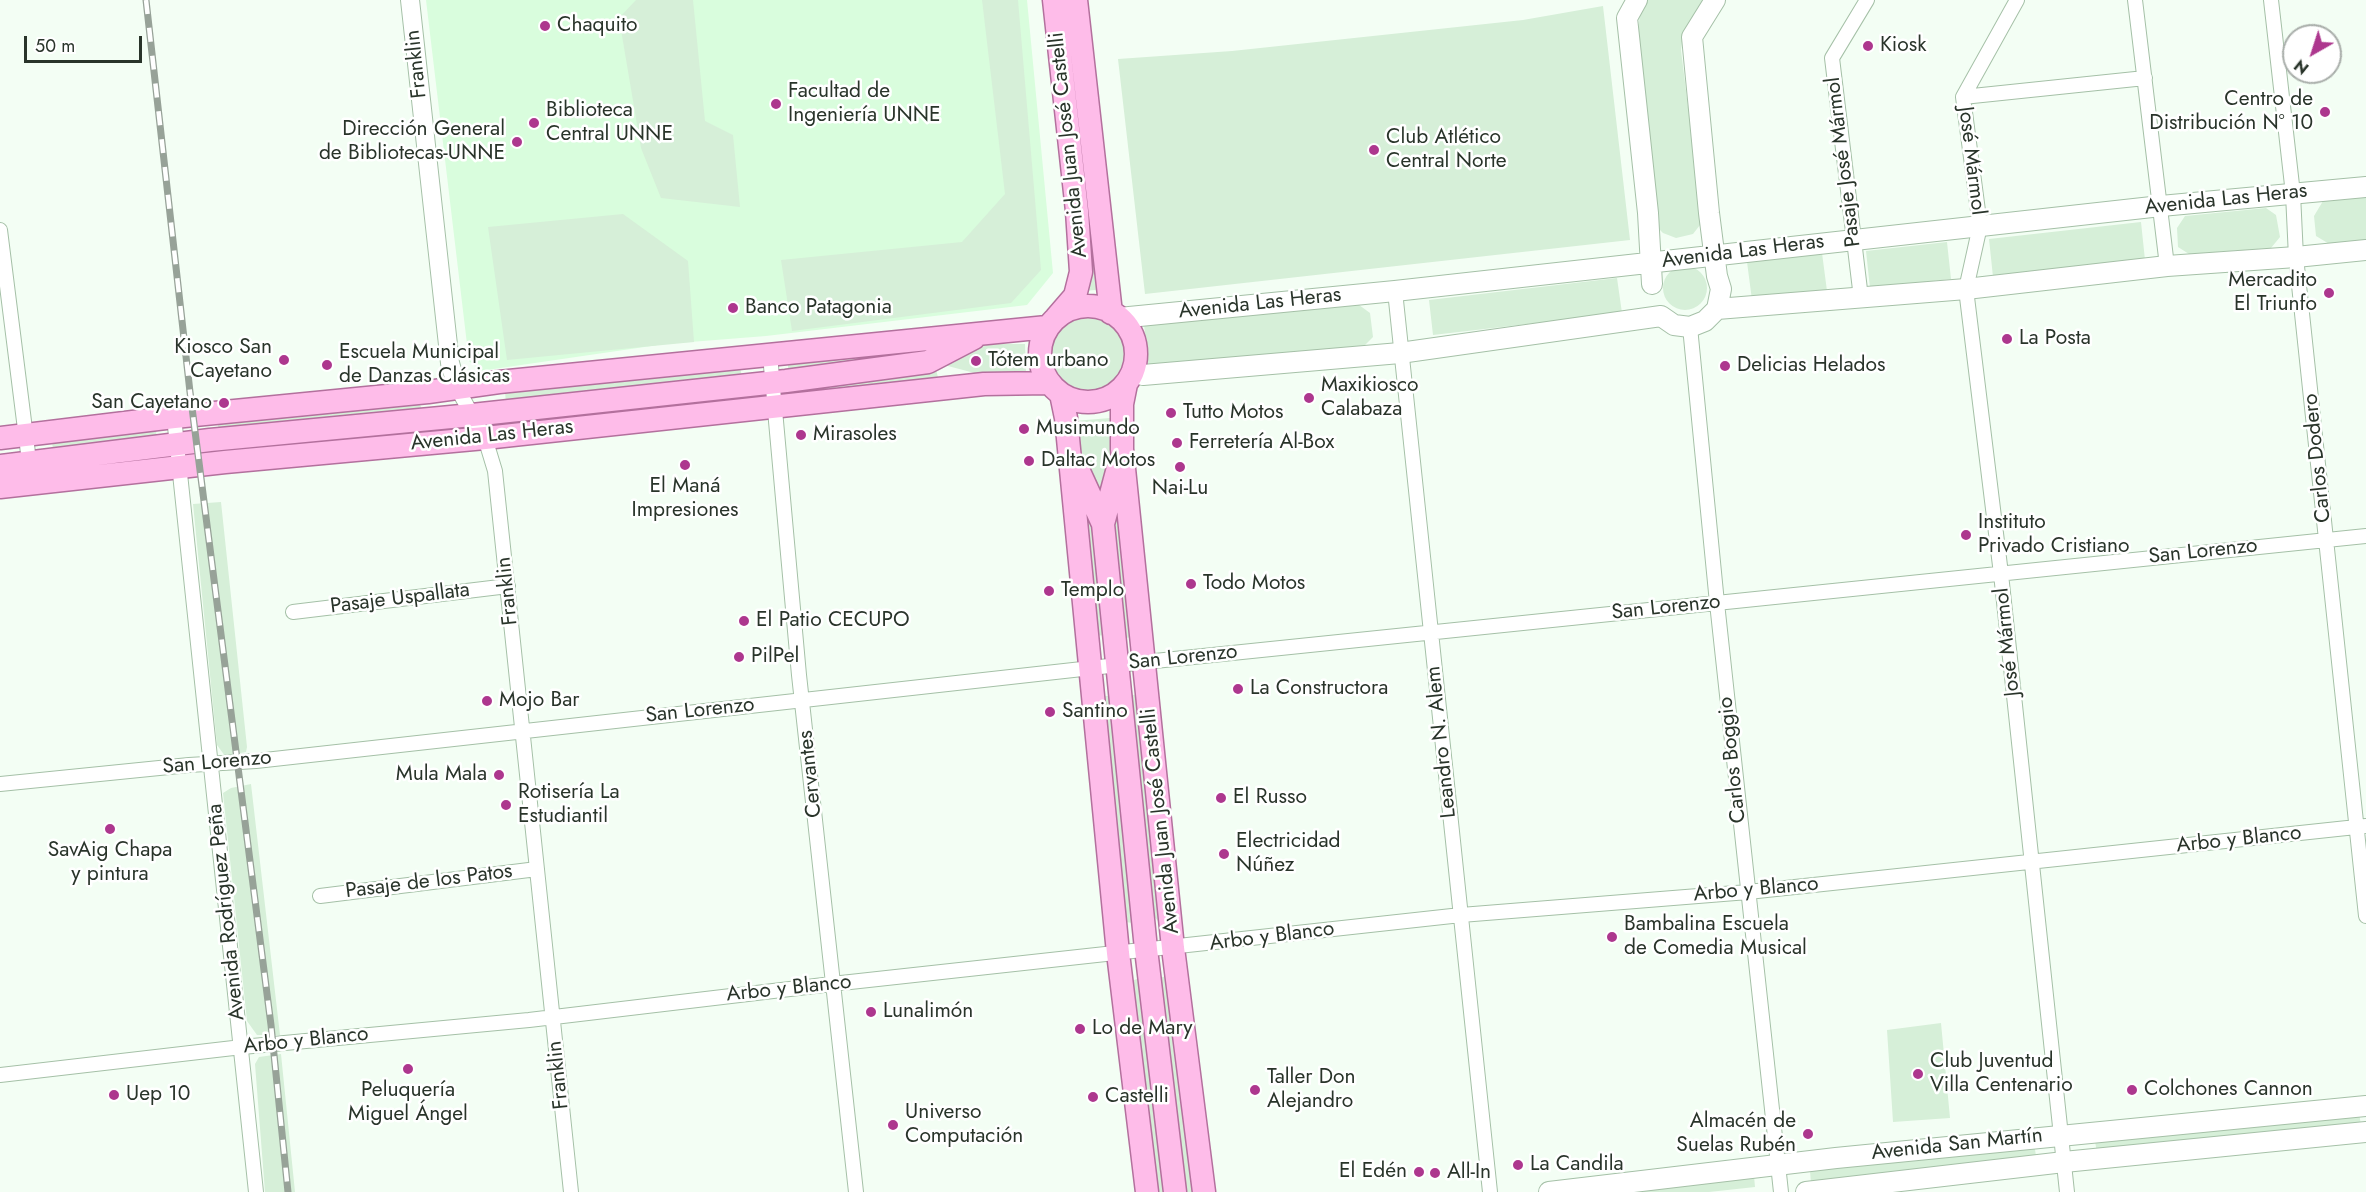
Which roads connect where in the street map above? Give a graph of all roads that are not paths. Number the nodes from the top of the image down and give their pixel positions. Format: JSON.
{"nodes":[{"id":1,"x":410,"y":0,"type":"edge"},
{"id":2,"x":1054,"y":0,"type":"edge"},
{"id":3,"x":1076,"y":0,"type":"edge"},
{"id":4,"x":1637,"y":0,"type":"edge"},
{"id":5,"x":1715,"y":0,"type":"edge"},
{"id":6,"x":1867,"y":0,"type":"edge"},
{"id":7,"x":2017,"y":0,"type":"edge"},
{"id":8,"x":2135,"y":0,"type":"edge"},
{"id":9,"x":2271,"y":0,"type":"edge"},
{"id":10,"x":2145,"y":78,"type":"junction"},
{"id":11,"x":1963,"y":98,"type":"junction"},
{"id":12,"x":2366,"y":186,"type":"edge"},
{"id":13,"x":2294,"y":194,"type":"junction"},
{"id":14,"x":2161,"y":206,"type":"junction"},
{"id":15,"x":1980,"y":226,"type":"junction"},
{"id":16,"x":0,"y":230,"type":"edge"},
{"id":17,"x":1853,"y":240,"type":"junction"},
{"id":18,"x":2366,"y":250,"type":"edge"},
{"id":19,"x":1715,"y":255,"type":"junction"},
{"id":20,"x":1692,"y":257,"type":"junction"},
{"id":21,"x":2296,"y":257,"type":"junction"},
{"id":22,"x":1671,"y":260,"type":"junction"},
{"id":23,"x":1651,"y":263,"type":"junction"},
{"id":24,"x":2167,"y":266,"type":"junction"},
{"id":25,"x":1717,"y":276,"type":"junction"},
{"id":26,"x":1652,"y":284,"type":"junction"},
{"id":27,"x":1966,"y":289,"type":"junction"},
{"id":28,"x":1395,"y":291,"type":"junction"},
{"id":29,"x":1861,"y":298,"type":"junction"},
{"id":30,"x":1115,"y":315,"type":"junction"},
{"id":31,"x":1661,"y":316,"type":"junction"},
{"id":32,"x":1704,"y":319,"type":"junction"},
{"id":33,"x":1052,"y":322,"type":"junction"},
{"id":34,"x":983,"y":333,"type":"junction"},
{"id":35,"x":1400,"y":353,"type":"junction"},
{"id":36,"x":770,"y":355,"type":"junction"},
{"id":37,"x":928,"y":363,"type":"junction"},
{"id":38,"x":1129,"y":378,"type":"junction"},
{"id":39,"x":772,"y":383,"type":"junction"},
{"id":40,"x":984,"y":384,"type":"junction"},
{"id":41,"x":457,"y":388,"type":"junction"},
{"id":42,"x":1055,"y":388,"type":"junction"},
{"id":43,"x":775,"y":406,"type":"junction"},
{"id":44,"x":472,"y":416,"type":"junction"},
{"id":45,"x":174,"y":417,"type":"junction"},
{"id":46,"x":26,"y":435,"type":"junction"},
{"id":47,"x":0,"y":438,"type":"edge"},
{"id":48,"x":485,"y":438,"type":"junction"},
{"id":49,"x":176,"y":445,"type":"junction"},
{"id":50,"x":1122,"y":449,"type":"junction"},
{"id":51,"x":1069,"y":451,"type":"junction"},
{"id":52,"x":0,"y":465,"type":"edge"},
{"id":53,"x":179,"y":468,"type":"junction"},
{"id":54,"x":30,"y":473,"type":"junction"},
{"id":55,"x":0,"y":487,"type":"edge"},
{"id":56,"x":1104,"y":524,"type":"junction"},
{"id":57,"x":2366,"y":536,"type":"edge"},
{"id":58,"x":2327,"y":540,"type":"junction"},
{"id":59,"x":2001,"y":574,"type":"junction"},
{"id":60,"x":508,"y":586,"type":"junction"},
{"id":61,"x":1717,"y":603,"type":"junction"},
{"id":62,"x":293,"y":612,"type":"dead end"},
{"id":63,"x":1429,"y":633,"type":"junction"},
{"id":64,"x":1145,"y":662,"type":"junction"},
{"id":65,"x":1117,"y":666,"type":"junction"},
{"id":66,"x":1090,"y":669,"type":"junction"},
{"id":67,"x":803,"y":700,"type":"junction"},
{"id":68,"x":522,"y":730,"type":"junction"},
{"id":69,"x":211,"y":765,"type":"junction"},
{"id":70,"x":0,"y":784,"type":"edge"},
{"id":71,"x":2361,"y":826,"type":"edge"},
{"id":72,"x":2032,"y":862,"type":"junction"},
{"id":73,"x":537,"y":869,"type":"junction"},
{"id":74,"x":1748,"y":892,"type":"junction"},
{"id":75,"x":320,"y":896,"type":"dead end"},
{"id":76,"x":1461,"y":915,"type":"junction"},
{"id":77,"x":2366,"y":916,"type":"edge"},
{"id":78,"x":1173,"y":948,"type":"junction"},
{"id":79,"x":1146,"y":950,"type":"junction"},
{"id":80,"x":1118,"y":954,"type":"junction"},
{"id":81,"x":832,"y":984,"type":"junction"},
{"id":82,"x":553,"y":1016,"type":"junction"},
{"id":83,"x":242,"y":1047,"type":"junction"},
{"id":84,"x":0,"y":1075,"type":"edge"},
{"id":85,"x":2366,"y":1106,"type":"edge"},
{"id":86,"x":2366,"y":1132,"type":"edge"},
{"id":87,"x":2061,"y":1134,"type":"junction"},
{"id":88,"x":2064,"y":1162,"type":"junction"},
{"id":89,"x":1777,"y":1164,"type":"junction"},
{"id":90,"x":256,"y":1192,"type":"edge"},
{"id":91,"x":571,"y":1192,"type":"edge"},
{"id":92,"x":856,"y":1192,"type":"edge"},
{"id":93,"x":1147,"y":1192,"type":"edge"},
{"id":94,"x":1175,"y":1192,"type":"edge"},
{"id":95,"x":1204,"y":1192,"type":"edge"},
{"id":96,"x":1490,"y":1192,"type":"edge"},
{"id":97,"x":1549,"y":1192,"type":"edge"},
{"id":98,"x":1781,"y":1192,"type":"edge"},
{"id":99,"x":1806,"y":1192,"type":"edge"},
{"id":100,"x":2067,"y":1192,"type":"edge"}],
"edges":[{"from":1,"to":41,"type":"street","name":"Franklin"},
{"from":2,"to":33,"type":"main road","name":"Avenida Juan José Castelli"},
{"from":3,"to":30,"type":"main road","name":"Avenida Juan José Castelli"},
{"from":4,"to":23,"type":"main road"},
{"from":5,"to":19,"type":"main road"},
{"from":6,"to":17,"type":"street","name":"Pasaje José Mármol"},
{"from":7,"to":11,"type":"street","name":"José Mármol"},
{"from":8,"to":10,"type":"street"},
{"from":9,"to":13,"type":"street","name":"Carlos Dodero"},
{"from":10,"to":11,"type":"street"},
{"from":10,"to":14,"type":"street"},
{"from":11,"to":15,"type":"street","name":"José Mármol"},
{"from":12,"to":13,"type":"main road","name":"Avenida Las Heras"},
{"from":13,"to":14,"type":"main road","name":"Avenida Las Heras"},
{"from":13,"to":21,"type":"street","name":"Carlos Dodero"},
{"from":14,"to":15,"type":"main road","name":"Avenida Las Heras"},
{"from":14,"to":24,"type":"street"},
{"from":15,"to":17,"type":"main road","name":"Avenida Las Heras"},
{"from":15,"to":27,"type":"street","name":"José Mármol"},
{"from":16,"to":46,"type":"street"},
{"from":17,"to":19,"type":"main road","name":"Avenida Las Heras"},
{"from":17,"to":29,"type":"street","name":"Pasaje José Mármol"},
{"from":18,"to":21,"type":"main road"},
{"from":19,"to":20,"type":"main road","name":"Avenida Las Heras"},
{"from":19,"to":25,"type":"main road"},
{"from":20,"to":22,"type":"main road","name":"Avenida Las Heras"},
{"from":20,"to":25,"type":"main road"},
{"from":21,"to":24,"type":"main road"},
{"from":21,"to":58,"type":"street","name":"Carlos Dodero"},
{"from":22,"to":23,"type":"main road","name":"Avenida Las Heras"},
{"from":22,"to":26,"type":"main road"},
{"from":23,"to":26,"type":"main road"},
{"from":23,"to":28,"type":"main road","name":"Avenida Las Heras"},
{"from":24,"to":27,"type":"main road"},
{"from":25,"to":32,"type":"main road"},
{"from":26,"to":31,"type":"main road"},
{"from":27,"to":29,"type":"main road"},
{"from":27,"to":59,"type":"street","name":"José Mármol"},
{"from":28,"to":30,"type":"main road","name":"Avenida Las Heras"},
{"from":28,"to":35,"type":"street","name":"Leandro N. Alem"},
{"from":29,"to":32,"type":"main road"},
{"from":30,"to":33,"type":"main road"},
{"from":30,"to":38,"type":"main road"},
{"from":31,"to":32,"type":"main road"},
{"from":31,"to":35,"type":"main road"},
{"from":32,"to":61,"type":"street","name":"Carlos Boggio"},
{"from":33,"to":34,"type":"main road","name":"Avenida Las Heras"},
{"from":33,"to":42,"type":"main road"},
{"from":34,"to":36,"type":"main road","name":"Avenida Las Heras"},
{"from":34,"to":37,"type":"main road","name":"Avenida Las Heras"},
{"from":35,"to":38,"type":"main road"},
{"from":35,"to":63,"type":"street","name":"Leandro N. Alem"},
{"from":36,"to":39,"type":"street","name":"Cervantes"},
{"from":36,"to":41,"type":"main road","name":"Avenida Las Heras"},
{"from":37,"to":39,"type":"main road","name":"Avenida Las Heras"},
{"from":37,"to":40,"type":"main road","name":"Avenida Las Heras"},
{"from":38,"to":42,"type":"main road"},
{"from":38,"to":50,"type":"main road","name":"Avenida Juan José Castelli"},
{"from":39,"to":43,"type":"street","name":"Cervantes"},
{"from":39,"to":44,"type":"main road","name":"Avenida Las Heras"},
{"from":40,"to":42,"type":"main road","name":"Avenida Las Heras"},
{"from":40,"to":43,"type":"main road","name":"Avenida Las Heras"},
{"from":41,"to":44,"type":"street","name":"Franklin"},
{"from":41,"to":45,"type":"main road","name":"Avenida Las Heras"},
{"from":42,"to":51,"type":"main road","name":"Avenida Juan José Castelli"},
{"from":43,"to":48,"type":"main road","name":"Avenida Las Heras"},
{"from":43,"to":67,"type":"street","name":"Cervantes"},
{"from":44,"to":48,"type":"street","name":"Franklin"},
{"from":44,"to":49,"type":"main road","name":"Avenida Las Heras"},
{"from":45,"to":46,"type":"main road","name":"Avenida Las Heras"},
{"from":45,"to":49,"type":"street","name":"Avenida Rodríguez Peña"},
{"from":46,"to":47,"type":"main road","name":"Avenida Las Heras"},
{"from":46,"to":54,"type":"street"},
{"from":48,"to":53,"type":"main road","name":"Avenida Las Heras"},
{"from":48,"to":60,"type":"street","name":"Franklin"},
{"from":49,"to":53,"type":"street","name":"Avenida Rodríguez Peña"},
{"from":49,"to":54,"type":"main road","name":"Avenida Las Heras"},
{"from":50,"to":56,"type":"main road","name":"Avenida Juan José Castelli"},
{"from":50,"to":64,"type":"main road","name":"Avenida Juan José Castelli"},
{"from":51,"to":56,"type":"main road","name":"Avenida Juan José Castelli"},
{"from":51,"to":66,"type":"main road","name":"Avenida Juan José Castelli"},
{"from":52,"to":54,"type":"main road","name":"Avenida Las Heras"},
{"from":53,"to":54,"type":"main road","name":"Avenida Las Heras"},
{"from":53,"to":69,"type":"street","name":"Avenida Rodríguez Peña"},
{"from":54,"to":55,"type":"main road","name":"Avenida Las Heras"},
{"from":56,"to":65,"type":"main road","name":"Avenida Juan José Castelli"},
{"from":57,"to":58,"type":"street","name":"San Lorenzo"},
{"from":58,"to":59,"type":"street","name":"San Lorenzo"},
{"from":58,"to":71,"type":"street","name":"Carlos Dodero"},
{"from":59,"to":61,"type":"street","name":"San Lorenzo"},
{"from":59,"to":72,"type":"street","name":"José Mármol"},
{"from":60,"to":62,"type":"street","name":"Pasaje Uspallata"},
{"from":60,"to":68,"type":"street","name":"Franklin"},
{"from":61,"to":63,"type":"street","name":"San Lorenzo"},
{"from":61,"to":74,"type":"street","name":"Carlos Boggio"},
{"from":63,"to":64,"type":"street","name":"San Lorenzo"},
{"from":63,"to":76,"type":"street","name":"Leandro N. Alem"},
{"from":64,"to":65,"type":"street","name":"San Lorenzo"},
{"from":64,"to":78,"type":"main road","name":"Avenida Juan José Castelli"},
{"from":65,"to":66,"type":"street","name":"San Lorenzo"},
{"from":65,"to":79,"type":"main road","name":"Avenida Juan José Castelli"},
{"from":66,"to":67,"type":"street","name":"San Lorenzo"},
{"from":66,"to":80,"type":"main road","name":"Avenida Juan José Castelli"},
{"from":67,"to":68,"type":"street","name":"San Lorenzo"},
{"from":67,"to":81,"type":"street","name":"Cervantes"},
{"from":68,"to":69,"type":"street","name":"San Lorenzo"},
{"from":68,"to":73,"type":"street","name":"Franklin"},
{"from":69,"to":70,"type":"street","name":"San Lorenzo"},
{"from":69,"to":83,"type":"street","name":"Avenida Rodríguez Peña"},
{"from":71,"to":72,"type":"street","name":"Arbo y Blanco"},
{"from":71,"to":77,"type":"street","name":"Carlos Dodero"},
{"from":72,"to":74,"type":"street","name":"Arbo y Blanco"},
{"from":72,"to":87,"type":"street","name":"José Mármol"},
{"from":73,"to":75,"type":"street","name":"Pasaje de los Patos"},
{"from":73,"to":82,"type":"street","name":"Franklin"},
{"from":74,"to":76,"type":"street","name":"Arbo y Blanco"},
{"from":74,"to":89,"type":"street","name":"Carlos Boggio"},
{"from":76,"to":78,"type":"street","name":"Arbo y Blanco"},
{"from":76,"to":96,"type":"street","name":"Leandro N. Alem"},
{"from":78,"to":79,"type":"street","name":"Arbo y Blanco"},
{"from":78,"to":95,"type":"main road","name":"Avenida Juan José Castelli"},
{"from":79,"to":80,"type":"street","name":"Arbo y Blanco"},
{"from":79,"to":94,"type":"main road","name":"Avenida Juan José Castelli"},
{"from":80,"to":81,"type":"street","name":"Arbo y Blanco"},
{"from":80,"to":93,"type":"main road","name":"Avenida Juan José Castelli"},
{"from":81,"to":82,"type":"street","name":"Arbo y Blanco"},
{"from":81,"to":92,"type":"street","name":"Cervantes"},
{"from":82,"to":83,"type":"street","name":"Arbo y Blanco"},
{"from":82,"to":91,"type":"street","name":"Franklin"},
{"from":83,"to":84,"type":"street","name":"Arbo y Blanco"},
{"from":83,"to":90,"type":"street","name":"Avenida Rodríguez Peña"},
{"from":85,"to":87,"type":"main road","name":"Avenida San Martín"},
{"from":86,"to":88,"type":"main road","name":"Avenida San Martín"},
{"from":87,"to":88,"type":"street","name":"José Mármol"},
{"from":87,"to":89,"type":"main road","name":"Avenida San Martín"},
{"from":88,"to":99,"type":"main road","name":"Avenida San Martín"},
{"from":88,"to":100,"type":"street","name":"José Mármol"},
{"from":89,"to":97,"type":"main road","name":"Avenida San Martín"},
{"from":89,"to":98,"type":"street","name":"Carlos Boggio"}]}
